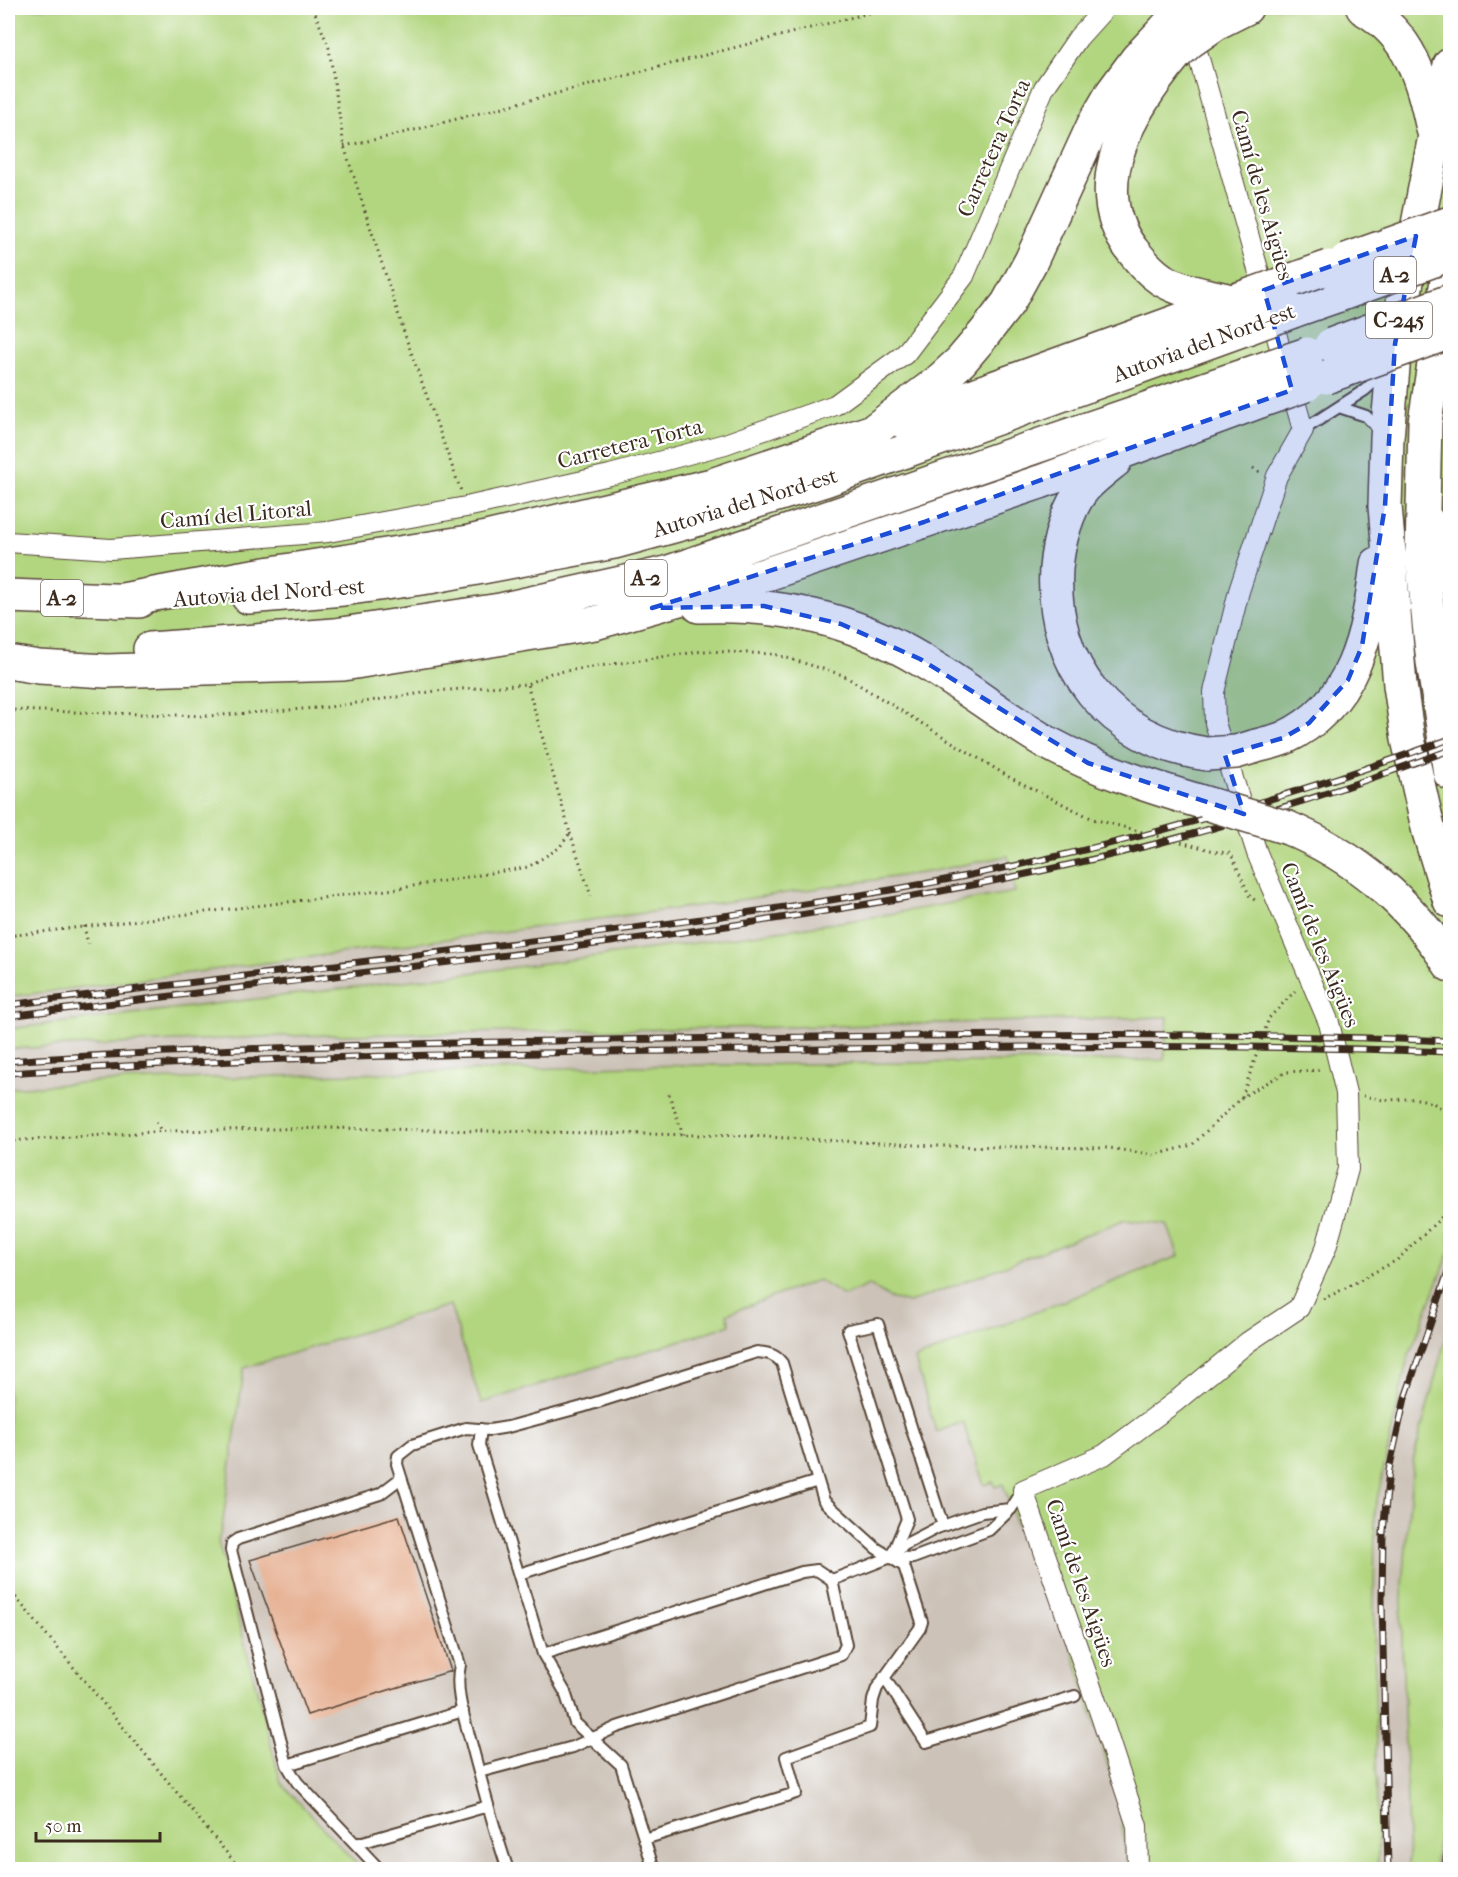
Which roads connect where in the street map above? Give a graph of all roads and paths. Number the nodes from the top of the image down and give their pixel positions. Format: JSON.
{"nodes":[{"id":1,"x":313,"y":8,"type":"edge"},
{"id":2,"x":888,"y":8,"type":"edge"},
{"id":3,"x":1105,"y":8,"type":"edge"},
{"id":4,"x":1246,"y":8,"type":"edge"},
{"id":5,"x":1363,"y":8,"type":"edge"},
{"id":6,"x":1179,"y":24,"type":"edge"},
{"id":7,"x":1450,"y":64,"type":"edge"},
{"id":8,"x":1435,"y":136,"type":"junction"},
{"id":9,"x":344,"y":146,"type":"junction"},
{"id":10,"x":1450,"y":223,"type":"edge"},
{"id":11,"x":1450,"y":254,"type":"edge"},
{"id":12,"x":1450,"y":261,"type":"edge"},
{"id":13,"x":1338,"y":274,"type":"junction"},
{"id":14,"x":1450,"y":302,"type":"edge"},
{"id":15,"x":1239,"y":309,"type":"junction"},
{"id":16,"x":1450,"y":333,"type":"edge"},
{"id":17,"x":1393,"y":364,"type":"junction"},
{"id":18,"x":1317,"y":365,"type":"junction"},
{"id":19,"x":1260,"y":386,"type":"junction"},
{"id":20,"x":1339,"y":407,"type":"junction"},
{"id":21,"x":1304,"y":430,"type":"junction"},
{"id":22,"x":873,"y":431,"type":"junction"},
{"id":23,"x":1387,"y":438,"type":"junction"},
{"id":24,"x":1130,"y":450,"type":"junction"},
{"id":25,"x":1385,"y":506,"type":"junction"},
{"id":26,"x":466,"y":507,"type":"junction"},
{"id":27,"x":1424,"y":513,"type":"junction"},
{"id":28,"x":8,"y":542,"type":"edge"},
{"id":29,"x":1450,"y":572,"type":"edge"},
{"id":30,"x":8,"y":596,"type":"edge"},
{"id":31,"x":117,"y":601,"type":"junction"},
{"id":32,"x":652,"y":608,"type":"junction"},
{"id":33,"x":8,"y":647,"type":"edge"},
{"id":34,"x":8,"y":662,"type":"edge"},
{"id":35,"x":527,"y":684,"type":"junction"},
{"id":36,"x":8,"y":710,"type":"edge"},
{"id":37,"x":1450,"y":773,"type":"edge"},
{"id":38,"x":570,"y":833,"type":"junction"},
{"id":39,"x":591,"y":896,"type":"dead end"},
{"id":40,"x":1277,"y":901,"type":"junction"},
{"id":41,"x":1450,"y":901,"type":"edge"},
{"id":42,"x":84,"y":926,"type":"junction"},
{"id":43,"x":8,"y":936,"type":"edge"},
{"id":44,"x":88,"y":944,"type":"dead end"},
{"id":45,"x":1450,"y":965,"type":"edge"},
{"id":46,"x":1309,"y":976,"type":"junction"},
{"id":47,"x":1340,"y":1068,"type":"junction"},
{"id":48,"x":669,"y":1094,"type":"dead end"},
{"id":49,"x":1346,"y":1094,"type":"junction"},
{"id":50,"x":1242,"y":1097,"type":"junction"},
{"id":51,"x":1450,"y":1117,"type":"edge"},
{"id":52,"x":156,"y":1122,"type":"dead end"},
{"id":53,"x":161,"y":1131,"type":"junction"},
{"id":54,"x":683,"y":1135,"type":"junction"},
{"id":55,"x":8,"y":1141,"type":"edge"},
{"id":56,"x":1450,"y":1209,"type":"edge"},
{"id":57,"x":1299,"y":1308,"type":"junction"},
{"id":58,"x":481,"y":1429,"type":"junction"},
{"id":59,"x":401,"y":1478,"type":"junction"},
{"id":60,"x":818,"y":1481,"type":"junction"},
{"id":61,"x":1023,"y":1490,"type":"junction"},
{"id":62,"x":1011,"y":1509,"type":"junction"},
{"id":63,"x":943,"y":1526,"type":"junction"},
{"id":64,"x":891,"y":1557,"type":"junction"},
{"id":65,"x":519,"y":1574,"type":"junction"},
{"id":66,"x":832,"y":1580,"type":"junction"},
{"id":67,"x":8,"y":1588,"type":"edge"},
{"id":68,"x":543,"y":1654,"type":"junction"},
{"id":69,"x":884,"y":1677,"type":"junction"},
{"id":70,"x":1075,"y":1696,"type":"dead end"},
{"id":71,"x":463,"y":1711,"type":"junction"},
{"id":72,"x":592,"y":1738,"type":"junction"},
{"id":73,"x":287,"y":1765,"type":"junction"},
{"id":74,"x":479,"y":1772,"type":"junction"},
{"id":75,"x":488,"y":1806,"type":"junction"},
{"id":76,"x":644,"y":1839,"type":"junction"},
{"id":77,"x":356,"y":1844,"type":"junction"},
{"id":78,"x":241,"y":1869,"type":"edge"},
{"id":79,"x":380,"y":1869,"type":"edge"},
{"id":80,"x":508,"y":1869,"type":"edge"},
{"id":81,"x":654,"y":1869,"type":"edge"},
{"id":82,"x":1138,"y":1869,"type":"edge"}],
"edges":[{"from":1,"to":9,"type":"path"},
{"from":2,"to":9,"type":"path"},
{"from":3,"to":26,"type":"street","name":"Carretera Torta"},
{"from":4,"to":6,"type":"highway","bridge":true},
{"from":5,"to":8,"type":"highway"},
{"from":6,"to":15,"type":"highway"},
{"from":6,"to":21,"type":"street","name":"Camí de les Aigües"},
{"from":6,"to":22,"type":"highway"},
{"from":7,"to":8,"type":"highway","number":"C-245"},
{"from":8,"to":17,"type":"highway","number":"C-245"},
{"from":9,"to":26,"type":"path"},
{"from":10,"to":13,"type":"highway","bridge":true},
{"from":11,"to":13,"type":"highway","name":"Autovia del Nord-est","number":"A-2","bridge":true},
{"from":12,"to":27,"type":"highway","number":"C-245"},
{"from":13,"to":15,"type":"highway","bridge":true},
{"from":13,"to":15,"type":"highway","name":"Autovia del Nord-est","number":"A-2","bridge":true},
{"from":14,"to":18,"type":"highway","name":"Autovia del Nord-est","number":"A-2","bridge":true},
{"from":15,"to":22,"type":"highway"},
{"from":15,"to":31,"type":"highway","name":"Autovia del Nord-est","number":"A-2"},
{"from":16,"to":18,"type":"highway","bridge":true},
{"from":17,"to":20,"type":"lane"},
{"from":17,"to":23,"type":"highway","number":"C-245"},
{"from":18,"to":19,"type":"highway","name":"Autovia del Nord-est","number":"A-2","bridge":true},
{"from":19,"to":24,"type":"highway"},
{"from":19,"to":33,"type":"highway","name":"Autovia del Nord-est","number":"A-2"},
{"from":20,"to":21,"type":"lane"},
{"from":20,"to":23,"type":"lane"},
{"from":21,"to":40,"type":"street","name":"Camí de les Aigües"},
{"from":22,"to":31,"type":"highway"},
{"from":23,"to":25,"type":"highway","number":"C-245"},
{"from":24,"to":25,"type":"highway","bridge":true},
{"from":24,"to":32,"type":"highway"},
{"from":25,"to":41,"type":"highway","number":"C-245"},
{"from":26,"to":28,"type":"street","name":"Camí del Litoral"},
{"from":27,"to":29,"type":"highway"},
{"from":27,"to":37,"type":"highway","number":"C-245"},
{"from":30,"to":31,"type":"highway","name":"Autovia del Nord-est","number":"A-2"},
{"from":32,"to":34,"type":"highway"},
{"from":32,"to":45,"type":"highway","bridge":true},
{"from":35,"to":36,"type":"path"},
{"from":35,"to":38,"type":"path"},
{"from":35,"to":40,"type":"path"},
{"from":38,"to":39,"type":"path"},
{"from":38,"to":42,"type":"path"},
{"from":40,"to":46,"type":"street","name":"Camí de les Aigües"},
{"from":42,"to":43,"type":"path"},
{"from":42,"to":44,"type":"path"},
{"from":46,"to":47,"type":"street","name":"Camí de les Aigües"},
{"from":46,"to":50,"type":"path"},
{"from":47,"to":49,"type":"street","name":"Camí de les Aigües"},
{"from":47,"to":50,"type":"path"},
{"from":48,"to":54,"type":"path"},
{"from":49,"to":51,"type":"path"},
{"from":49,"to":57,"type":"street","name":"Camí de les Aigües"},
{"from":50,"to":54,"type":"path"},
{"from":52,"to":53,"type":"path"},
{"from":53,"to":54,"type":"path"},
{"from":53,"to":55,"type":"path"},
{"from":56,"to":57,"type":"path"},
{"from":57,"to":61,"type":"street","name":"Camí de les Aigües"},
{"from":58,"to":59,"type":"lane"},
{"from":58,"to":60,"type":"lane"},
{"from":58,"to":65,"type":"lane"},
{"from":59,"to":71,"type":"lane"},
{"from":59,"to":73,"type":"lane"},
{"from":60,"to":64,"type":"lane"},
{"from":60,"to":65,"type":"lane"},
{"from":61,"to":62,"type":"lane"},
{"from":61,"to":82,"type":"street","name":"Camí de les Aigües"},
{"from":62,"to":63,"type":"lane"},
{"from":62,"to":64,"type":"lane"},
{"from":63,"to":64,"type":"lane"},
{"from":63,"to":64,"type":"lane"},
{"from":64,"to":66,"type":"lane"},
{"from":64,"to":69,"type":"lane"},
{"from":65,"to":68,"type":"lane"},
{"from":66,"to":68,"type":"lane"},
{"from":66,"to":72,"type":"lane"},
{"from":67,"to":78,"type":"path"},
{"from":68,"to":72,"type":"lane"},
{"from":69,"to":70,"type":"lane"},
{"from":69,"to":76,"type":"lane"},
{"from":71,"to":73,"type":"lane"},
{"from":71,"to":74,"type":"lane"},
{"from":72,"to":74,"type":"lane"},
{"from":72,"to":76,"type":"lane"},
{"from":73,"to":77,"type":"lane"},
{"from":74,"to":75,"type":"lane"},
{"from":75,"to":77,"type":"lane"},
{"from":75,"to":80,"type":"lane"},
{"from":76,"to":81,"type":"lane"},
{"from":77,"to":79,"type":"lane"}]}
